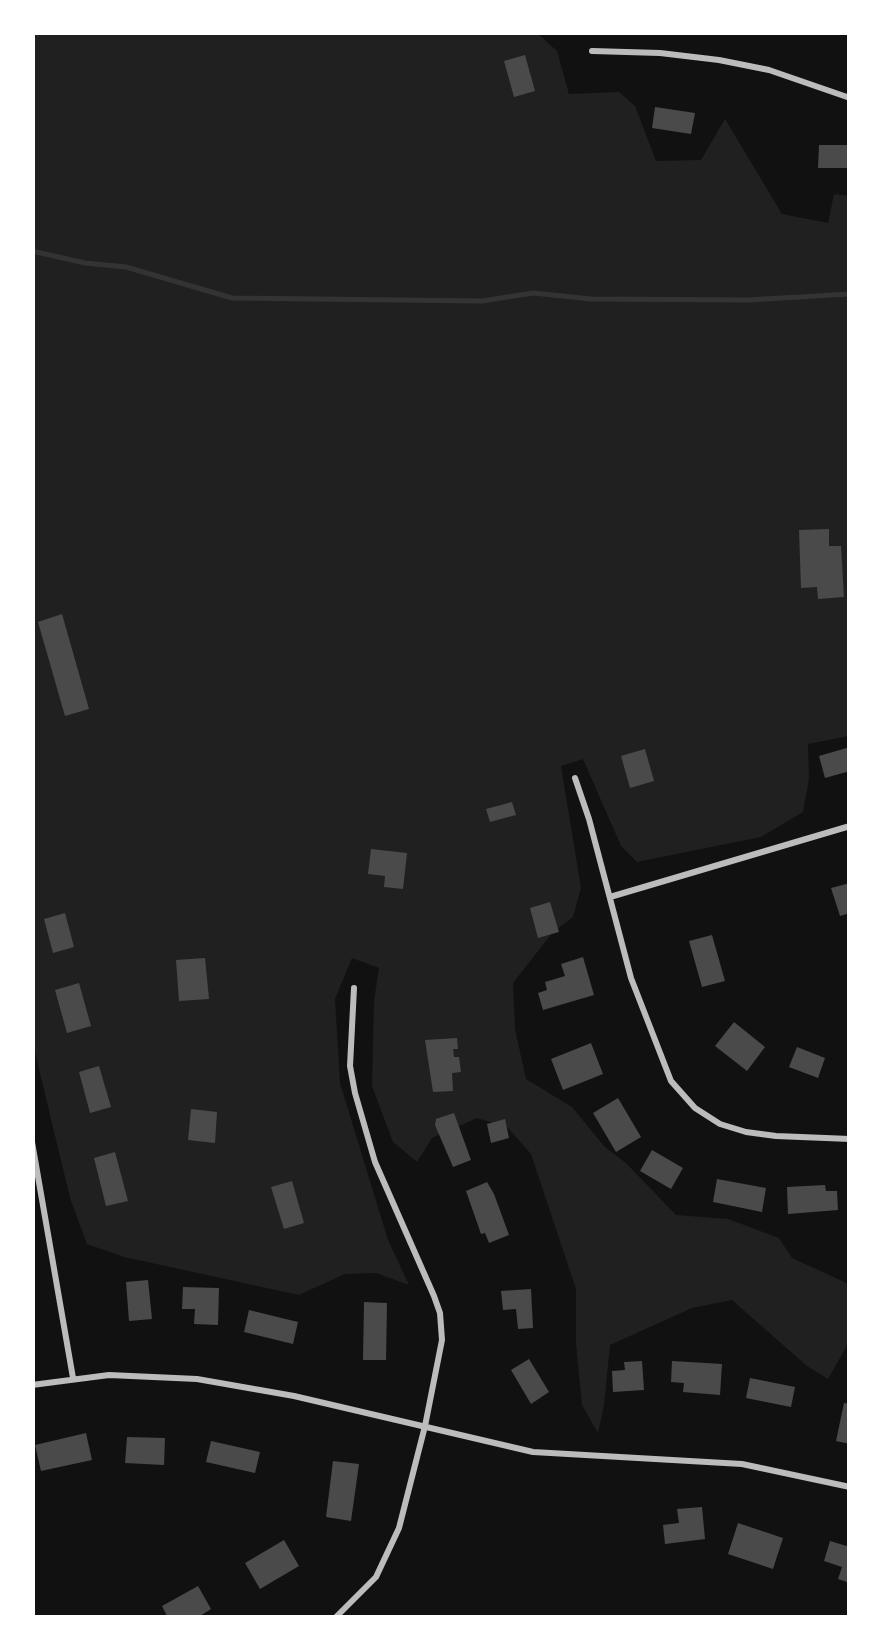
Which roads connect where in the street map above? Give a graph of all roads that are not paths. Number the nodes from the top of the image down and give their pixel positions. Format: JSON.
{"nodes":[{"id":1,"x":592,"y":51,"type":"dead end"},
{"id":2,"x":850,"y":98,"type":"edge"},
{"id":3,"x":575,"y":778,"type":"dead end"},
{"id":4,"x":850,"y":826,"type":"edge"},
{"id":5,"x":610,"y":898,"type":"junction"},
{"id":6,"x":354,"y":988,"type":"dead end"},
{"id":7,"x":850,"y":1139,"type":"edge"},
{"id":8,"x":32,"y":1142,"type":"edge"},
{"id":9,"x":74,"y":1378,"type":"junction"},
{"id":10,"x":32,"y":1385,"type":"edge"},
{"id":11,"x":426,"y":1426,"type":"junction"},
{"id":12,"x":850,"y":1487,"type":"edge"},
{"id":13,"x":335,"y":1618,"type":"edge"}],
"edges":[{"from":1,"to":2,"type":"street"},
{"from":3,"to":5,"type":"street"},
{"from":4,"to":5,"type":"street"},
{"from":5,"to":7,"type":"street"},
{"from":6,"to":11,"type":"street"},
{"from":8,"to":9,"type":"street"},
{"from":9,"to":10,"type":"street"},
{"from":9,"to":11,"type":"street"},
{"from":11,"to":12,"type":"street"},
{"from":11,"to":13,"type":"street"}]}
